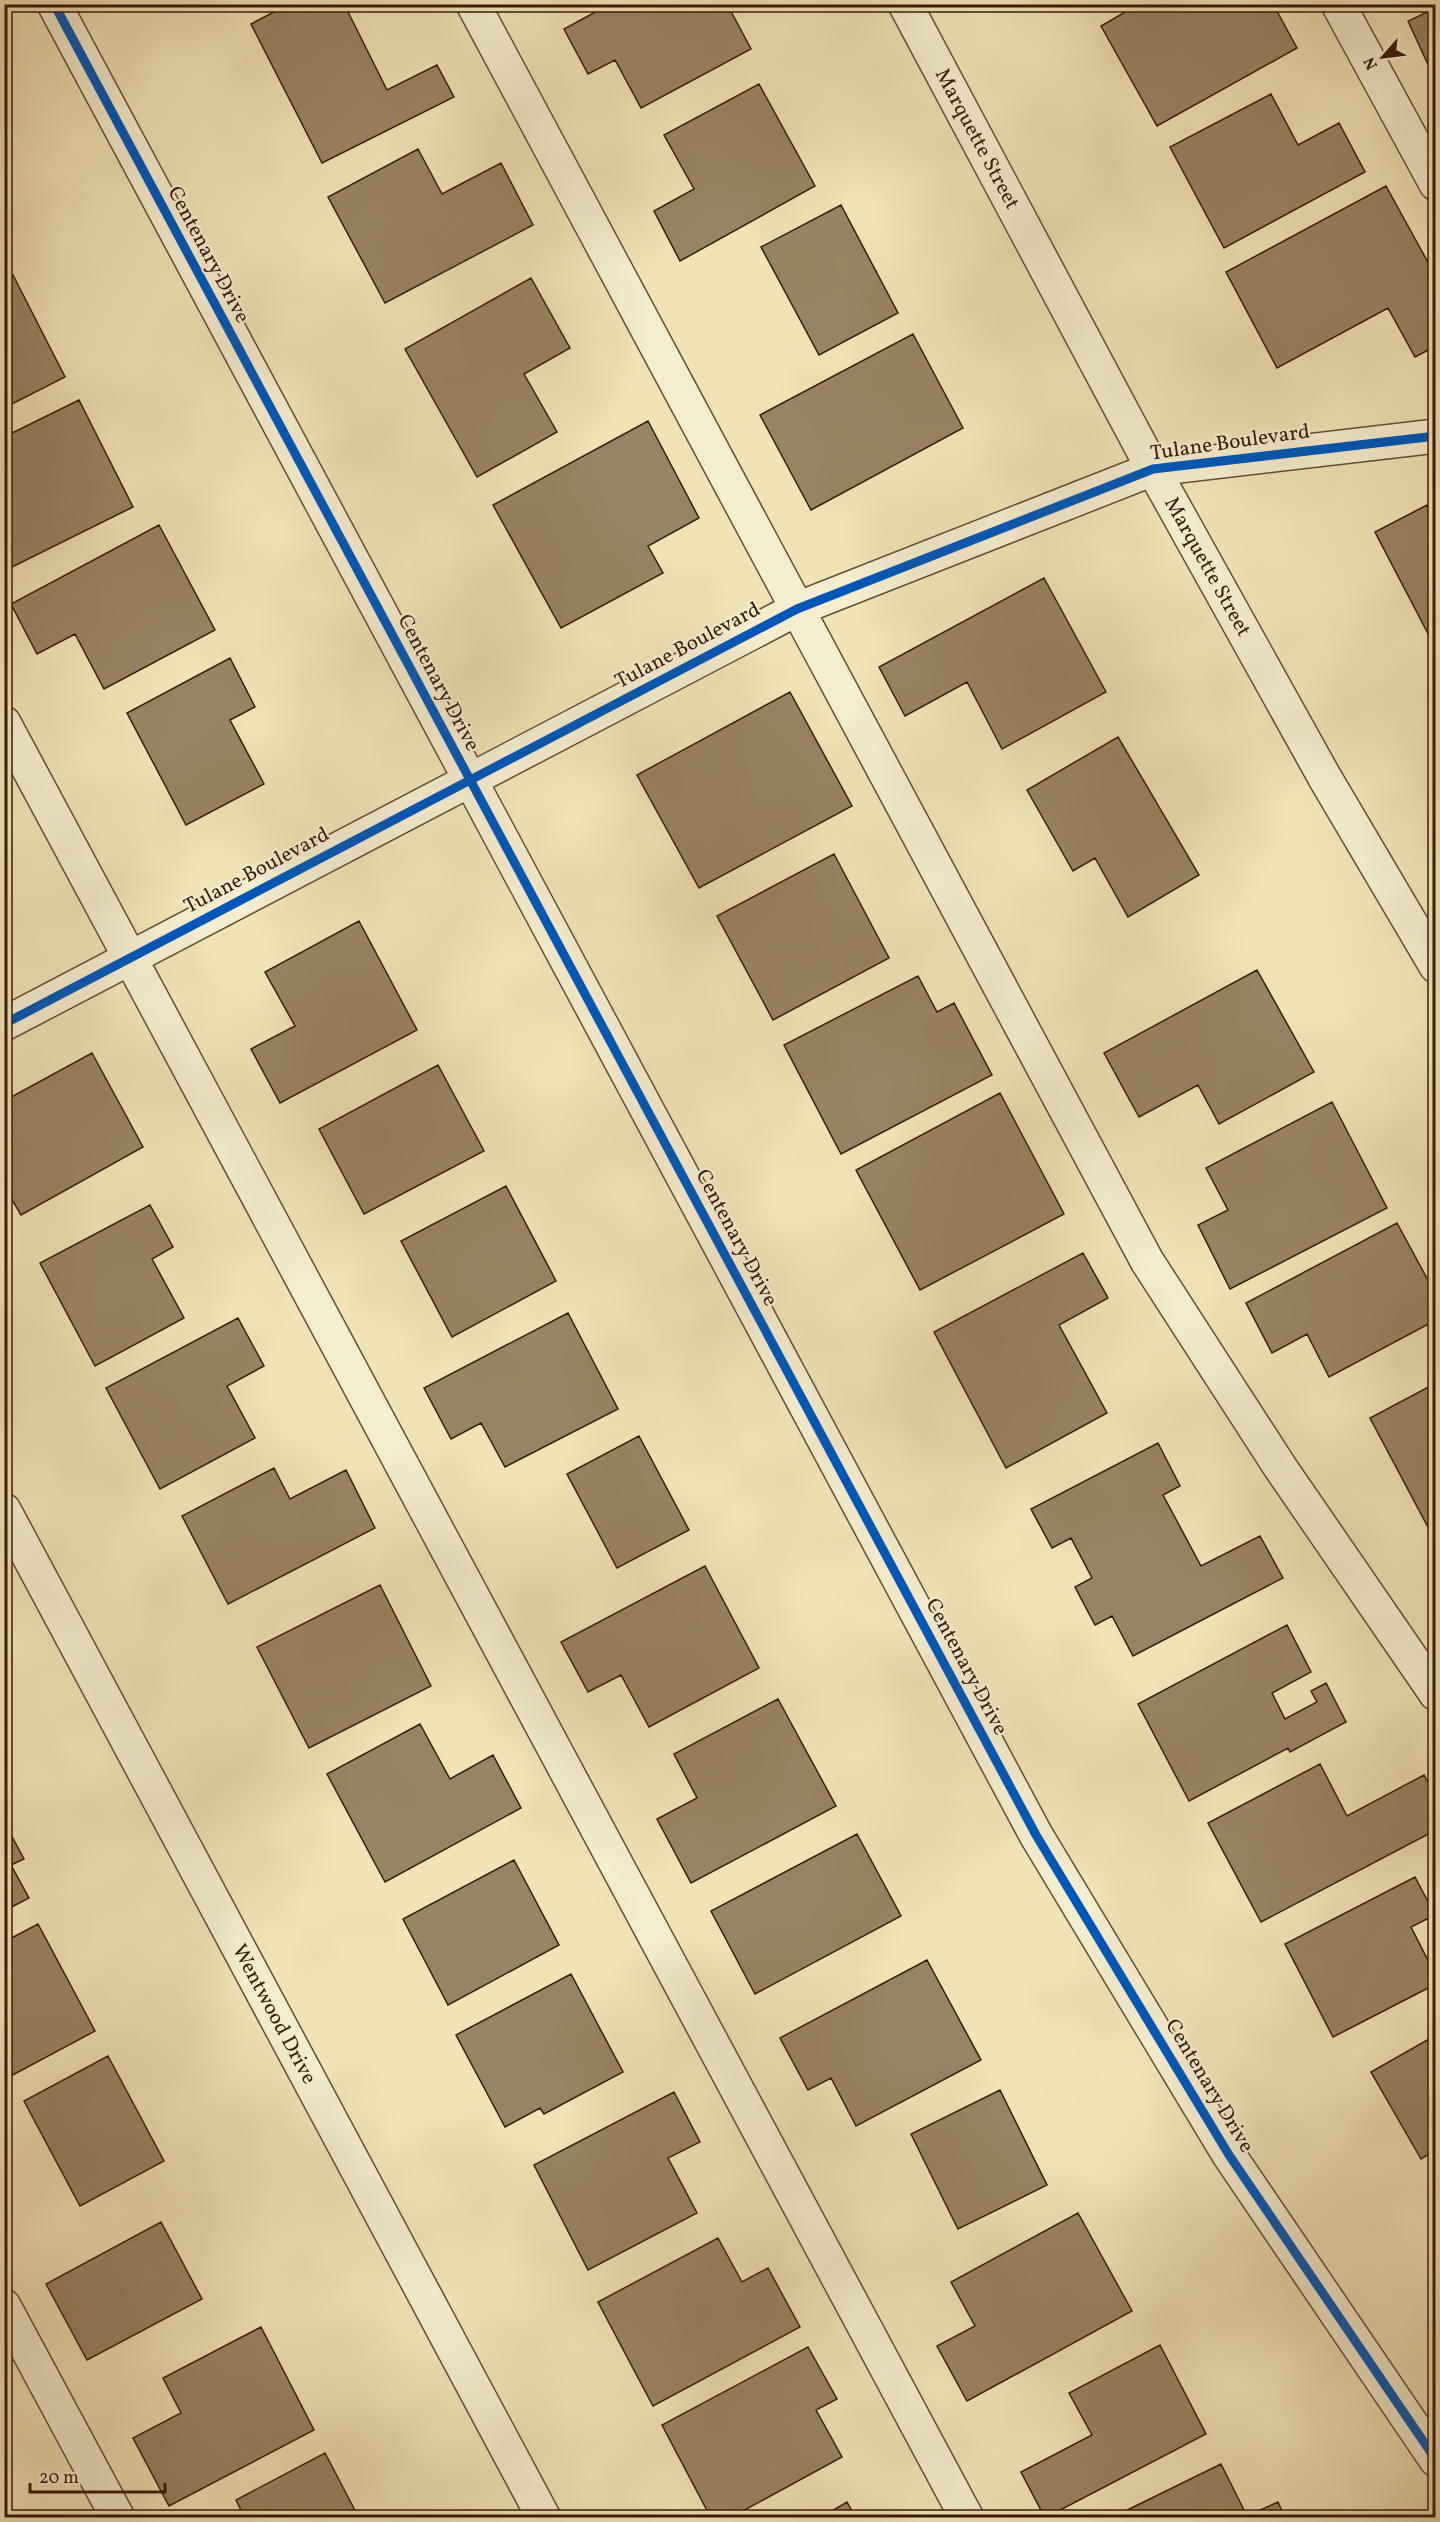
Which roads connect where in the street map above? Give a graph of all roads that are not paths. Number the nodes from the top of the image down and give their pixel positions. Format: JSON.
{"nodes":[{"id":1,"x":54,"y":4,"type":"edge"},
{"id":2,"x":473,"y":4,"type":"edge"},
{"id":3,"x":905,"y":4,"type":"edge"},
{"id":4,"x":1338,"y":4,"type":"edge"},
{"id":5,"x":1436,"y":184,"type":"edge"},
{"id":6,"x":1436,"y":436,"type":"edge"},
{"id":7,"x":1153,"y":469,"type":"junction"},
{"id":8,"x":797,"y":609,"type":"junction"},
{"id":9,"x":4,"y":723,"type":"edge"},
{"id":10,"x":470,"y":781,"type":"junction"},
{"id":11,"x":130,"y":958,"type":"junction"},
{"id":12,"x":1436,"y":966,"type":"edge"},
{"id":13,"x":4,"y":1024,"type":"edge"},
{"id":14,"x":4,"y":1510,"type":"edge"},
{"id":15,"x":1436,"y":1695,"type":"edge"},
{"id":16,"x":4,"y":2306,"type":"edge"},
{"id":17,"x":1436,"y":2460,"type":"edge"},
{"id":18,"x":118,"y":2517,"type":"edge"},
{"id":19,"x":544,"y":2517,"type":"edge"},
{"id":20,"x":967,"y":2517,"type":"edge"}],
"edges":[{"from":1,"to":10,"type":"street","name":"Centenary Drive"},
{"from":2,"to":8,"type":"street"},
{"from":3,"to":7,"type":"street","name":"Marquette Street"},
{"from":4,"to":5,"type":"street"},
{"from":6,"to":7,"type":"street","name":"Tulane Boulevard"},
{"from":7,"to":8,"type":"street","name":"Tulane Boulevard"},
{"from":7,"to":12,"type":"street","name":"Marquette Street"},
{"from":8,"to":10,"type":"street","name":"Tulane Boulevard"},
{"from":8,"to":15,"type":"street"},
{"from":9,"to":11,"type":"street"},
{"from":10,"to":11,"type":"street","name":"Tulane Boulevard"},
{"from":10,"to":17,"type":"street","name":"Centenary Drive"},
{"from":11,"to":13,"type":"street","name":"Tulane Boulevard"},
{"from":11,"to":20,"type":"street"},
{"from":14,"to":19,"type":"street","name":"Wentwood Drive"},
{"from":16,"to":18,"type":"street"}]}
